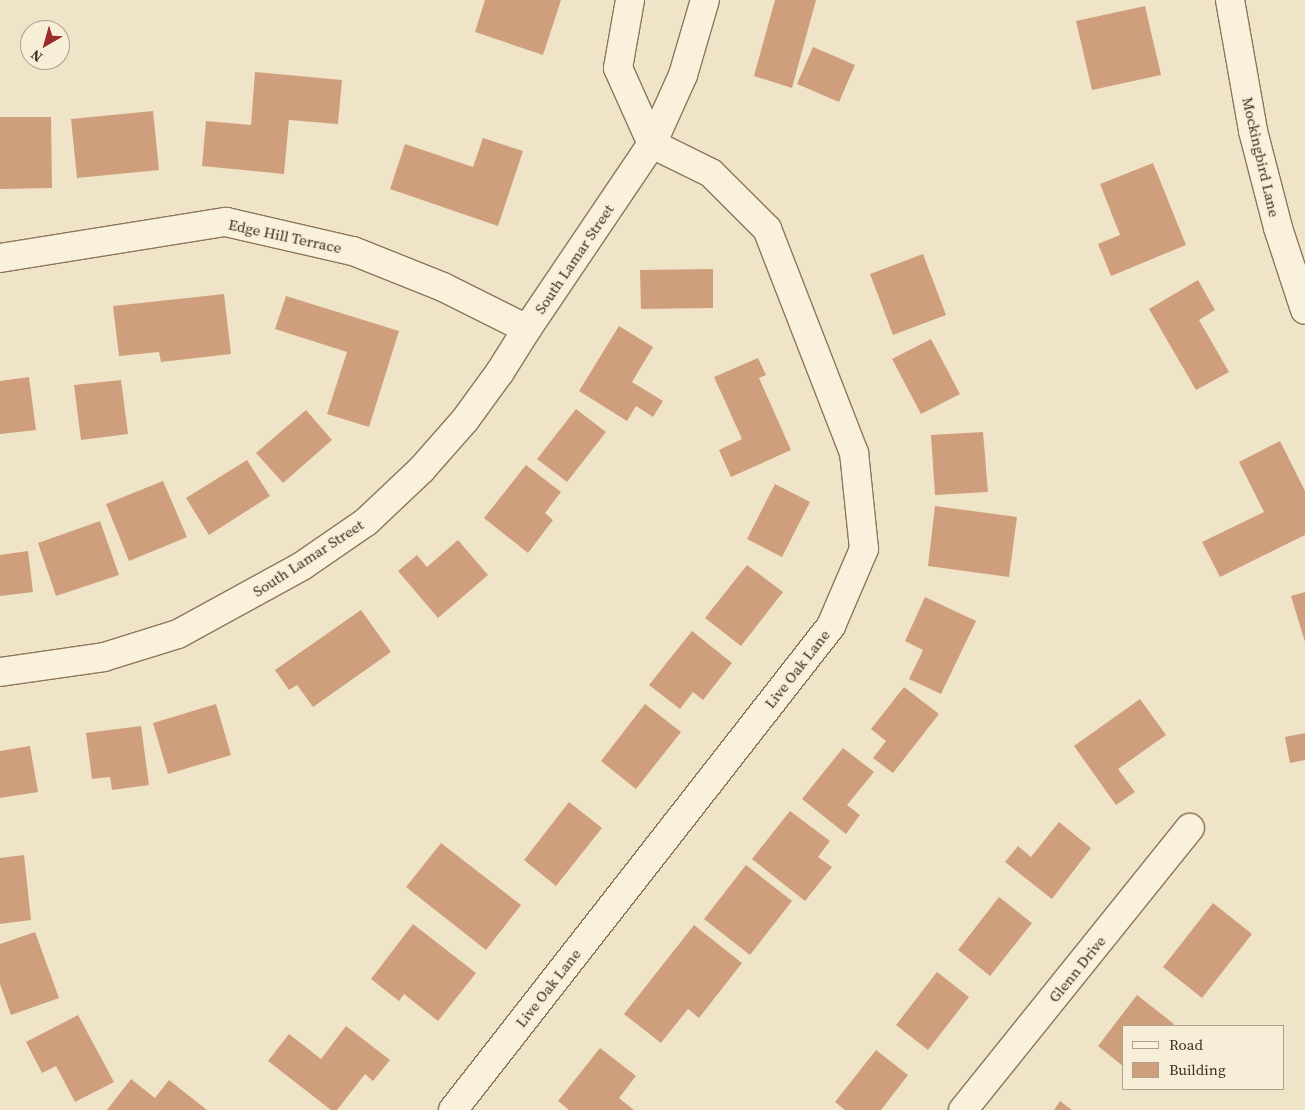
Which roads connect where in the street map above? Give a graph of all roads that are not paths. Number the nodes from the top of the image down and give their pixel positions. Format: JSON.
{"nodes":[{"id":1,"x":630,"y":0,"type":"edge"},
{"id":2,"x":705,"y":0,"type":"edge"},
{"id":3,"x":1230,"y":0,"type":"edge"},
{"id":4,"x":652,"y":144,"type":"junction"},
{"id":5,"x":0,"y":258,"type":"edge"},
{"id":6,"x":1305,"y":310,"type":"edge"},
{"id":7,"x":527,"y":329,"type":"junction"},
{"id":8,"x":0,"y":672,"type":"edge"},
{"id":9,"x":1190,"y":828,"type":"dead end"},
{"id":10,"x":453,"y":1110,"type":"edge"},
{"id":11,"x":963,"y":1110,"type":"edge"}],
"edges":[{"from":1,"to":4,"type":"street"},
{"from":2,"to":4,"type":"street","name":"South Lamar Street"},
{"from":3,"to":6,"type":"street","name":"Mockingbird Lane"},
{"from":4,"to":7,"type":"street","name":"South Lamar Street"},
{"from":4,"to":10,"type":"street","name":"Live Oak Lane"},
{"from":5,"to":7,"type":"street","name":"Edge Hill Terrace"},
{"from":7,"to":8,"type":"street","name":"South Lamar Street"},
{"from":9,"to":11,"type":"street","name":"Glenn Drive"}]}
